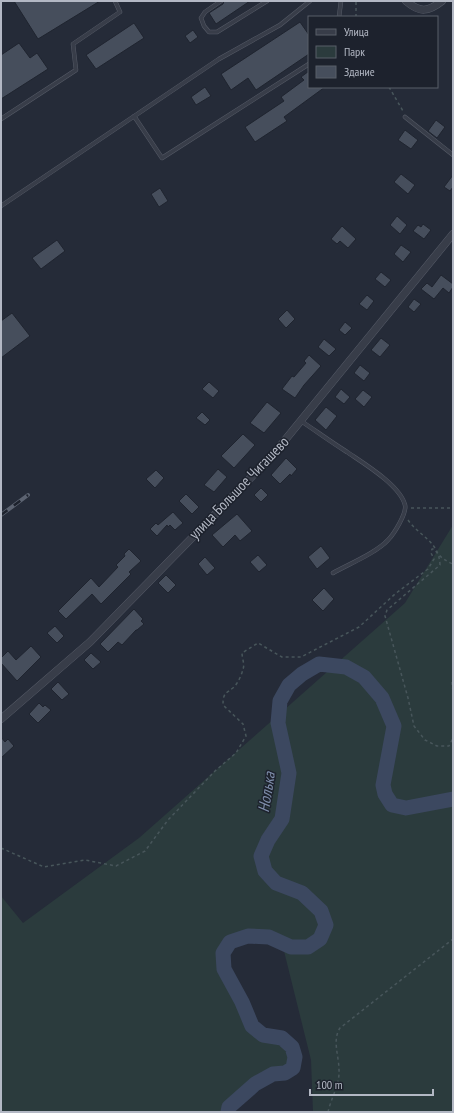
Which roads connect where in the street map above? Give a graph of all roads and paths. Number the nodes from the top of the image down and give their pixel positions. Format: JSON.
{"nodes":[{"id":1,"x":116,"y":1,"type":"edge"},
{"id":2,"x":221,"y":1,"type":"edge"},
{"id":3,"x":267,"y":1,"type":"edge"},
{"id":4,"x":310,"y":1,"type":"edge"},
{"id":5,"x":341,"y":1,"type":"edge"},
{"id":6,"x":356,"y":1,"type":"edge"},
{"id":7,"x":406,"y":1,"type":"edge"},
{"id":8,"x":442,"y":1,"type":"edge"},
{"id":9,"x":339,"y":16,"type":"edge"},
{"id":10,"x":356,"y":16,"type":"edge"},
{"id":11,"x":308,"y":65,"type":"edge"},
{"id":12,"x":390,"y":88,"type":"edge"},
{"id":13,"x":134,"y":116,"type":"junction"},
{"id":14,"x":405,"y":117,"type":"joint"},
{"id":15,"x":1,"y":119,"type":"edge"},
{"id":16,"x":453,"y":155,"type":"edge"},
{"id":17,"x":1,"y":206,"type":"edge"},
{"id":18,"x":453,"y":234,"type":"edge"},
{"id":19,"x":301,"y":421,"type":"junction"},
{"id":20,"x":405,"y":508,"type":"junction"},
{"id":21,"x":453,"y":508,"type":"edge"},
{"id":22,"x":440,"y":556,"type":"junction"},
{"id":23,"x":453,"y":564,"type":"edge"},
{"id":24,"x":333,"y":573,"type":"dead end"},
{"id":25,"x":452,"y":682,"type":"edge"},
{"id":26,"x":453,"y":692,"type":"edge"},
{"id":27,"x":1,"y":719,"type":"edge"},
{"id":28,"x":453,"y":738,"type":"edge"},
{"id":29,"x":1,"y":848,"type":"edge"},
{"id":30,"x":453,"y":939,"type":"edge"},
{"id":31,"x":328,"y":1112,"type":"edge"}],
"edges":[{"from":1,"to":15,"type":"lane"},
{"from":2,"to":3,"type":"lane"},
{"from":4,"to":13,"type":"lane"},
{"from":5,"to":9,"type":"lane"},
{"from":6,"to":10,"type":"path"},
{"from":7,"to":8,"type":"street"},
{"from":11,"to":13,"type":"lane"},
{"from":12,"to":14,"type":"path"},
{"from":13,"to":17,"type":"lane"},
{"from":14,"to":16,"type":"lane"},
{"from":18,"to":19,"type":"street","name":"улица Большое Чигашево"},
{"from":19,"to":20,"type":"lane"},
{"from":19,"to":27,"type":"street","name":"улица Большое Чигашево"},
{"from":20,"to":21,"type":"path"},
{"from":20,"to":22,"type":"path"},
{"from":20,"to":24,"type":"lane"},
{"from":22,"to":23,"type":"path"},
{"from":22,"to":28,"type":"path"},
{"from":22,"to":29,"type":"path"},
{"from":25,"to":26,"type":"path"},
{"from":30,"to":31,"type":"path"}]}
